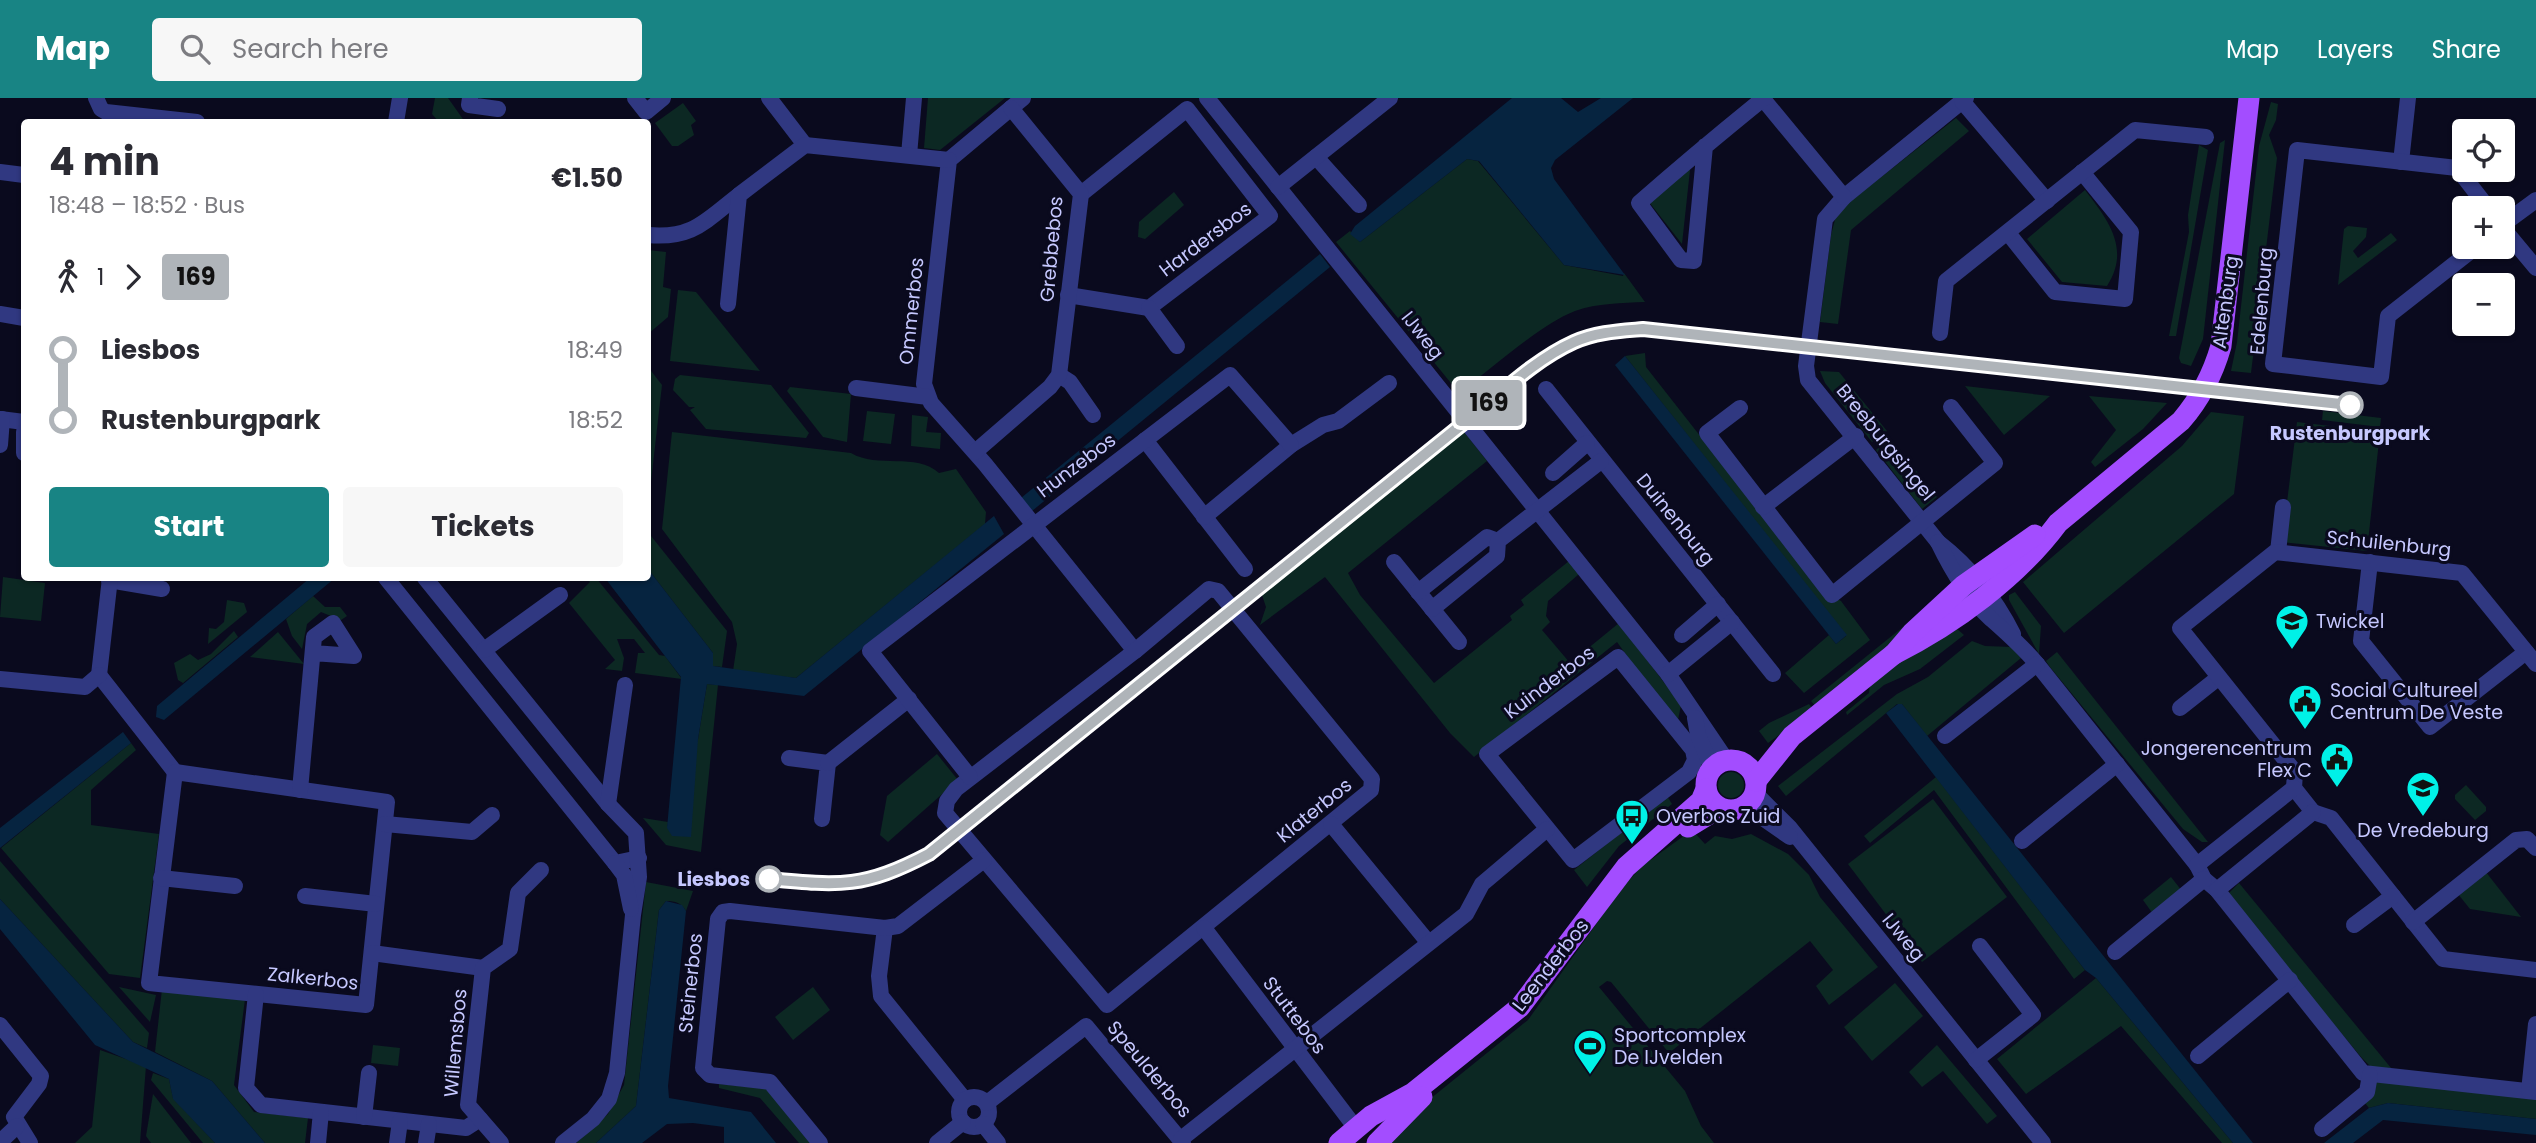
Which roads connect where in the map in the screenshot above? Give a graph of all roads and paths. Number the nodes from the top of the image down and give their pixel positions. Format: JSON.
{"nodes":[{"id":1,"x":96,"y":98,"type":"edge"},
{"id":2,"x":400,"y":98,"type":"edge"},
{"id":3,"x":470,"y":98,"type":"edge"},
{"id":4,"x":635,"y":98,"type":"edge"},
{"id":5,"x":663,"y":98,"type":"edge"},
{"id":6,"x":769,"y":98,"type":"edge"},
{"id":7,"x":915,"y":98,"type":"edge"},
{"id":8,"x":1207,"y":98,"type":"edge"},
{"id":9,"x":1390,"y":98,"type":"edge"},
{"id":10,"x":1764,"y":98,"type":"edge"},
{"id":11,"x":2249,"y":98,"type":"edge"},
{"id":12,"x":2408,"y":98,"type":"edge"},
{"id":13,"x":1964,"y":99,"type":"edge"},
{"id":14,"x":1017,"y":103,"type":"edge"},
{"id":15,"x":501,"y":110,"type":"edge"},
{"id":16,"x":148,"y":119,"type":"edge"},
{"id":17,"x":396,"y":119,"type":"edge"},
{"id":18,"x":2206,"y":137,"type":"dead end"},
{"id":19,"x":805,"y":145,"type":"junction"},
{"id":20,"x":1705,"y":146,"type":"junction"},
{"id":21,"x":909,"y":156,"type":"junction"},
{"id":22,"x":1316,"y":157,"type":"junction"},
{"id":23,"x":949,"y":160,"type":"junction"},
{"id":24,"x":2401,"y":162,"type":"junction"},
{"id":25,"x":0,"y":172,"type":"edge"},
{"id":26,"x":2082,"y":172,"type":"junction"},
{"id":27,"x":21,"y":175,"type":"edge"},
{"id":28,"x":1278,"y":187,"type":"junction"},
{"id":29,"x":1081,"y":194,"type":"junction"},
{"id":30,"x":739,"y":195,"type":"junction"},
{"id":31,"x":2479,"y":196,"type":"edge"},
{"id":32,"x":1844,"y":197,"type":"junction"},
{"id":33,"x":2536,"y":200,"type":"edge"},
{"id":34,"x":2047,"y":201,"type":"junction"},
{"id":35,"x":1359,"y":205,"type":"dead end"},
{"id":36,"x":2515,"y":216,"type":"edge"},
{"id":37,"x":2008,"y":233,"type":"junction"},
{"id":38,"x":651,"y":235,"type":"edge"},
{"id":39,"x":2515,"y":242,"type":"edge"},
{"id":40,"x":2461,"y":259,"type":"edge"},
{"id":41,"x":2536,"y":268,"type":"edge"},
{"id":42,"x":1068,"y":295,"type":"junction"},
{"id":43,"x":728,"y":304,"type":"dead end"},
{"id":44,"x":1149,"y":308,"type":"junction"},
{"id":45,"x":0,"y":314,"type":"edge"},
{"id":46,"x":21,"y":318,"type":"edge"},
{"id":47,"x":1940,"y":333,"type":"dead end"},
{"id":48,"x":1177,"y":346,"type":"dead end"},
{"id":49,"x":1059,"y":375,"type":"junction"},
{"id":50,"x":1389,"y":383,"type":"dead end"},
{"id":51,"x":856,"y":388,"type":"dead end"},
{"id":52,"x":1546,"y":389,"type":"dead end"},
{"id":53,"x":928,"y":397,"type":"junction"},
{"id":54,"x":1951,"y":407,"type":"dead end"},
{"id":55,"x":1740,"y":408,"type":"dead end"},
{"id":56,"x":1093,"y":415,"type":"dead end"},
{"id":57,"x":1,"y":419,"type":"edge"},
{"id":58,"x":21,"y":422,"type":"edge"},
{"id":59,"x":1856,"y":436,"type":"junction"},
{"id":60,"x":1145,"y":440,"type":"junction"},
{"id":61,"x":1587,"y":443,"type":"junction"},
{"id":62,"x":0,"y":445,"type":"edge"},
{"id":63,"x":1291,"y":445,"type":"junction"},
{"id":64,"x":975,"y":452,"type":"junction"},
{"id":65,"x":1601,"y":461,"type":"junction"},
{"id":66,"x":1553,"y":473,"type":"dead end"},
{"id":67,"x":1763,"y":507,"type":"junction"},
{"id":68,"x":2283,"y":507,"type":"dead end"},
{"id":69,"x":1536,"y":510,"type":"junction"},
{"id":70,"x":1204,"y":517,"type":"junction"},
{"id":71,"x":1923,"y":523,"type":"junction"},
{"id":72,"x":1033,"y":525,"type":"junction"},
{"id":73,"x":1498,"y":541,"type":"junction"},
{"id":74,"x":2278,"y":552,"type":"junction"},
{"id":75,"x":1394,"y":562,"type":"dead end"},
{"id":76,"x":2370,"y":562,"type":"junction"},
{"id":77,"x":1245,"y":569,"type":"dead end"},
{"id":78,"x":109,"y":581,"type":"edge"},
{"id":79,"x":120,"y":581,"type":"edge"},
{"id":80,"x":388,"y":581,"type":"edge"},
{"id":81,"x":427,"y":581,"type":"edge"},
{"id":82,"x":162,"y":589,"type":"dead end"},
{"id":83,"x":1975,"y":589,"type":"junction"},
{"id":84,"x":1418,"y":592,"type":"junction"},
{"id":85,"x":560,"y":595,"type":"dead end"},
{"id":86,"x":1718,"y":604,"type":"junction"},
{"id":87,"x":1432,"y":609,"type":"junction"},
{"id":88,"x":1732,"y":622,"type":"junction"},
{"id":89,"x":1682,"y":635,"type":"dead end"},
{"id":90,"x":1459,"y":642,"type":"dead end"},
{"id":91,"x":484,"y":650,"type":"junction"},
{"id":92,"x":1135,"y":651,"type":"junction"},
{"id":93,"x":313,"y":653,"type":"dead end"},
{"id":94,"x":2531,"y":658,"type":"edge"},
{"id":95,"x":2037,"y":664,"type":"junction"},
{"id":96,"x":1668,"y":674,"type":"junction"},
{"id":97,"x":1773,"y":674,"type":"dead end"},
{"id":98,"x":99,"y":675,"type":"junction"},
{"id":99,"x":0,"y":678,"type":"edge"},
{"id":100,"x":2218,"y":678,"type":"junction"},
{"id":101,"x":625,"y":685,"type":"dead end"},
{"id":102,"x":909,"y":699,"type":"junction"},
{"id":103,"x":2180,"y":708,"type":"dead end"},
{"id":104,"x":1945,"y":736,"type":"dead end"},
{"id":105,"x":789,"y":758,"type":"dead end"},
{"id":106,"x":828,"y":763,"type":"junction"},
{"id":107,"x":2117,"y":764,"type":"junction"},
{"id":108,"x":174,"y":772,"type":"junction"},
{"id":109,"x":970,"y":777,"type":"junction"},
{"id":110,"x":1739,"y":779,"type":"junction"},
{"id":111,"x":2294,"y":788,"type":"junction"},
{"id":112,"x":1706,"y":789,"type":"junction"},
{"id":113,"x":300,"y":790,"type":"junction"},
{"id":114,"x":608,"y":804,"type":"junction"},
{"id":115,"x":1719,"y":808,"type":"junction"},
{"id":116,"x":2313,"y":812,"type":"junction"},
{"id":117,"x":492,"y":815,"type":"dead end"},
{"id":118,"x":822,"y":819,"type":"dead end"},
{"id":119,"x":385,"y":824,"type":"junction"},
{"id":120,"x":1331,"y":824,"type":"junction"},
{"id":121,"x":1547,"y":829,"type":"junction"},
{"id":122,"x":2022,"y":841,"type":"dead end"},
{"id":123,"x":2536,"y":848,"type":"edge"},
{"id":124,"x":639,"y":858,"type":"junction"},
{"id":125,"x":984,"y":860,"type":"junction"},
{"id":126,"x":615,"y":863,"type":"junction"},
{"id":127,"x":541,"y":870,"type":"dead end"},
{"id":128,"x":2201,"y":872,"type":"junction"},
{"id":129,"x":162,"y":878,"type":"junction"},
{"id":130,"x":235,"y":886,"type":"dead end"},
{"id":131,"x":2217,"y":890,"type":"junction"},
{"id":132,"x":305,"y":896,"type":"dead end"},
{"id":133,"x":2393,"y":896,"type":"junction"},
{"id":134,"x":376,"y":904,"type":"junction"},
{"id":135,"x":633,"y":915,"type":"junction"},
{"id":136,"x":2413,"y":922,"type":"junction"},
{"id":137,"x":2354,"y":925,"type":"dead end"},
{"id":138,"x":885,"y":928,"type":"junction"},
{"id":139,"x":1203,"y":928,"type":"junction"},
{"id":140,"x":1428,"y":942,"type":"junction"},
{"id":141,"x":1980,"y":946,"type":"dead end"},
{"id":142,"x":2115,"y":952,"type":"dead end"},
{"id":143,"x":372,"y":953,"type":"junction"},
{"id":144,"x":483,"y":968,"type":"junction"},
{"id":145,"x":2536,"y":970,"type":"edge"},
{"id":146,"x":2290,"y":980,"type":"junction"},
{"id":147,"x":256,"y":994,"type":"junction"},
{"id":148,"x":2536,"y":1024,"type":"edge"},
{"id":149,"x":0,"y":1025,"type":"edge"},
{"id":150,"x":1294,"y":1050,"type":"junction"},
{"id":151,"x":2198,"y":1056,"type":"dead end"},
{"id":152,"x":1976,"y":1059,"type":"junction"},
{"id":153,"x":369,"y":1073,"type":"dead end"},
{"id":154,"x":2370,"y":1075,"type":"junction"},
{"id":155,"x":2532,"y":1092,"type":"edge"},
{"id":156,"x":965,"y":1100,"type":"junction"},
{"id":157,"x":986,"y":1103,"type":"junction"},
{"id":158,"x":261,"y":1105,"type":"joint"},
{"id":159,"x":321,"y":1112,"type":"junction"},
{"id":160,"x":364,"y":1117,"type":"junction"},
{"id":161,"x":480,"y":1119,"type":"junction"},
{"id":162,"x":400,"y":1121,"type":"junction"},
{"id":163,"x":1363,"y":1121,"type":"junction"},
{"id":164,"x":963,"y":1122,"type":"junction"},
{"id":165,"x":429,"y":1124,"type":"junction"},
{"id":166,"x":983,"y":1124,"type":"junction"},
{"id":167,"x":17,"y":1126,"type":"junction"},
{"id":168,"x":2322,"y":1129,"type":"dead end"},
{"id":169,"x":1182,"y":1141,"type":"edge"},
{"id":170,"x":1380,"y":1141,"type":"edge"},
{"id":171,"x":0,"y":1142,"type":"edge"},
{"id":172,"x":30,"y":1143,"type":"edge"},
{"id":173,"x":318,"y":1143,"type":"edge"},
{"id":174,"x":397,"y":1143,"type":"edge"},
{"id":175,"x":426,"y":1143,"type":"edge"},
{"id":176,"x":501,"y":1143,"type":"edge"},
{"id":177,"x":563,"y":1143,"type":"edge"},
{"id":178,"x":820,"y":1143,"type":"edge"},
{"id":179,"x":937,"y":1143,"type":"edge"},
{"id":180,"x":998,"y":1143,"type":"edge"},
{"id":181,"x":1339,"y":1143,"type":"edge"},
{"id":182,"x":2043,"y":1143,"type":"edge"}],
"edges":[{"from":1,"to":16,"type":"street"},
{"from":2,"to":17,"type":"street"},
{"from":3,"to":15,"type":"street"},
{"from":4,"to":5,"type":"street"},
{"from":6,"to":19,"type":"street"},
{"from":7,"to":21,"type":"street"},
{"from":8,"to":28,"type":"street","name":"IJweg"},
{"from":9,"to":22,"type":"street"},
{"from":10,"to":20,"type":"street"},
{"from":10,"to":32,"type":"street"},
{"from":11,"to":83,"type":"main road","name":"Altenburg"},
{"from":12,"to":24,"type":"street"},
{"from":13,"to":32,"type":"street","name":"Breeburgsingel"},
{"from":13,"to":34,"type":"street"},
{"from":14,"to":23,"type":"street"},
{"from":14,"to":29,"type":"street","name":"Grebbebos"},
{"from":18,"to":26,"type":"street"},
{"from":19,"to":21,"type":"street"},
{"from":19,"to":30,"type":"street"},
{"from":20,"to":20,"type":"street"},
{"from":21,"to":23,"type":"street"},
{"from":22,"to":28,"type":"street"},
{"from":22,"to":35,"type":"street"},
{"from":23,"to":53,"type":"street","name":"Ommerbos"},
{"from":24,"to":31,"type":"street","name":"Edelenburg"},
{"from":24,"to":40,"type":"street","name":"Edelenburg"},
{"from":25,"to":27,"type":"street"},
{"from":26,"to":34,"type":"street"},
{"from":26,"to":37,"type":"street"},
{"from":28,"to":69,"type":"street","name":"IJweg"},
{"from":29,"to":42,"type":"street","name":"Grebbebos"},
{"from":29,"to":44,"type":"street","name":"Hardersbos"},
{"from":30,"to":38,"type":"street"},
{"from":30,"to":43,"type":"street"},
{"from":32,"to":59,"type":"street","name":"Breeburgsingel"},
{"from":33,"to":36,"type":"street"},
{"from":34,"to":37,"type":"street"},
{"from":37,"to":47,"type":"street"},
{"from":39,"to":41,"type":"street"},
{"from":42,"to":44,"type":"street"},
{"from":42,"to":49,"type":"street","name":"Grebbebos"},
{"from":44,"to":48,"type":"street"},
{"from":45,"to":46,"type":"street"},
{"from":49,"to":56,"type":"street"},
{"from":49,"to":64,"type":"street"},
{"from":50,"to":63,"type":"street"},
{"from":51,"to":53,"type":"street"},
{"from":52,"to":61,"type":"street","name":"Duinenburg"},
{"from":53,"to":64,"type":"street"},
{"from":54,"to":71,"type":"street"},
{"from":55,"to":67,"type":"street"},
{"from":57,"to":58,"type":"street"},
{"from":57,"to":62,"type":"street"},
{"from":59,"to":67,"type":"street"},
{"from":59,"to":71,"type":"street","name":"Breeburgsingel"},
{"from":60,"to":63,"type":"street","name":"Hunzebos"},
{"from":60,"to":70,"type":"street","name":"Hunzebos"},
{"from":60,"to":72,"type":"street","name":"Hunzebos"},
{"from":61,"to":65,"type":"street","name":"Duinenburg"},
{"from":61,"to":66,"type":"street"},
{"from":63,"to":70,"type":"street"},
{"from":64,"to":72,"type":"street"},
{"from":65,"to":69,"type":"street"},
{"from":65,"to":86,"type":"street","name":"Duinenburg"},
{"from":67,"to":71,"type":"street"},
{"from":68,"to":74,"type":"street"},
{"from":69,"to":73,"type":"street"},
{"from":69,"to":96,"type":"street","name":"IJweg"},
{"from":70,"to":77,"type":"street","name":"Hunzebos"},
{"from":71,"to":83,"type":"street","name":"Breeburgsingel"},
{"from":72,"to":92,"type":"street"},
{"from":72,"to":102,"type":"street"},
{"from":73,"to":84,"type":"street"},
{"from":73,"to":87,"type":"street"},
{"from":74,"to":76,"type":"street","name":"Schuilenburg"},
{"from":74,"to":100,"type":"street"},
{"from":75,"to":84,"type":"street"},
{"from":76,"to":94,"type":"street","name":"Schuilenburg"},
{"from":76,"to":94,"type":"street"},
{"from":78,"to":98,"type":"street"},
{"from":79,"to":82,"type":"street"},
{"from":80,"to":126,"type":"street"},
{"from":81,"to":91,"type":"street"},
{"from":83,"to":95,"type":"street","name":"Breeburgsingel"},
{"from":83,"to":110,"type":"main road","name":"Altenburg"},
{"from":84,"to":87,"type":"street"},
{"from":85,"to":91,"type":"street"},
{"from":86,"to":88,"type":"street","name":"Duinenburg"},
{"from":86,"to":89,"type":"street"},
{"from":87,"to":90,"type":"street"},
{"from":88,"to":96,"type":"street"},
{"from":88,"to":97,"type":"street","name":"Duinenburg"},
{"from":91,"to":114,"type":"street"},
{"from":92,"to":109,"type":"street","name":"Klaterbos"},
{"from":92,"to":120,"type":"street","name":"Klaterbos"},
{"from":93,"to":113,"type":"street"},
{"from":95,"to":104,"type":"street"},
{"from":95,"to":107,"type":"street","name":"Breeburgsingel"},
{"from":96,"to":110,"type":"street","name":"IJweg"},
{"from":98,"to":99,"type":"street"},
{"from":98,"to":108,"type":"street"},
{"from":100,"to":103,"type":"street"},
{"from":100,"to":111,"type":"street"},
{"from":101,"to":114,"type":"street"},
{"from":102,"to":106,"type":"street"},
{"from":102,"to":109,"type":"street"},
{"from":105,"to":106,"type":"street"},
{"from":106,"to":118,"type":"street"},
{"from":107,"to":122,"type":"street"},
{"from":107,"to":128,"type":"street","name":"Breeburgsingel"},
{"from":108,"to":113,"type":"street"},
{"from":108,"to":129,"type":"street","name":"Zalkerbos"},
{"from":109,"to":125,"type":"street","name":"Klaterbos"},
{"from":110,"to":112,"type":"main road"},
{"from":110,"to":115,"type":"main road"},
{"from":110,"to":152,"type":"street","name":"IJweg"},
{"from":111,"to":116,"type":"street"},
{"from":111,"to":128,"type":"street"},
{"from":112,"to":115,"type":"main road"},
{"from":112,"to":163,"type":"main road","name":"Leenderbos"},
{"from":113,"to":119,"type":"street"},
{"from":114,"to":124,"type":"street"},
{"from":115,"to":170,"type":"main road","name":"Leenderbos"},
{"from":116,"to":131,"type":"street"},
{"from":116,"to":133,"type":"street"},
{"from":117,"to":119,"type":"street"},
{"from":119,"to":134,"type":"street"},
{"from":120,"to":139,"type":"street","name":"Klaterbos"},
{"from":120,"to":140,"type":"street"},
{"from":121,"to":121,"type":"street","name":"Kuinderbos"},
{"from":121,"to":140,"type":"street"},
{"from":123,"to":136,"type":"street"},
{"from":124,"to":126,"type":"street"},
{"from":124,"to":135,"type":"street"},
{"from":125,"to":138,"type":"street"},
{"from":125,"to":139,"type":"street","name":"Klaterbos"},
{"from":126,"to":135,"type":"street"},
{"from":127,"to":144,"type":"street","name":"Willemsbos"},
{"from":128,"to":131,"type":"street","name":"Breeburgsingel"},
{"from":128,"to":142,"type":"street"},
{"from":129,"to":130,"type":"street"},
{"from":129,"to":147,"type":"street","name":"Zalkerbos"},
{"from":131,"to":146,"type":"street","name":"Breeburgsingel"},
{"from":132,"to":134,"type":"street"},
{"from":133,"to":136,"type":"street"},
{"from":133,"to":137,"type":"street"},
{"from":134,"to":143,"type":"street"},
{"from":135,"to":177,"type":"street"},
{"from":136,"to":145,"type":"street"},
{"from":138,"to":156,"type":"street"},
{"from":138,"to":178,"type":"street","name":"Steinerbos"},
{"from":139,"to":150,"type":"street","name":"Stuttebos"},
{"from":140,"to":150,"type":"street"},
{"from":141,"to":152,"type":"street"},
{"from":143,"to":144,"type":"street","name":"Willemsbos"},
{"from":143,"to":147,"type":"street","name":"Zalkerbos"},
{"from":144,"to":161,"type":"street","name":"Willemsbos"},
{"from":146,"to":151,"type":"street"},
{"from":146,"to":154,"type":"street","name":"Breeburgsingel"},
{"from":147,"to":158,"type":"street","name":"Zalkerbos"},
{"from":148,"to":155,"type":"street"},
{"from":149,"to":167,"type":"street"},
{"from":150,"to":163,"type":"street","name":"Stuttebos"},
{"from":150,"to":169,"type":"street"},
{"from":152,"to":182,"type":"street","name":"IJweg"},
{"from":153,"to":160,"type":"street"},
{"from":154,"to":155,"type":"street"},
{"from":154,"to":168,"type":"street"},
{"from":156,"to":157,"type":"street"},
{"from":156,"to":164,"type":"street"},
{"from":157,"to":166,"type":"street"},
{"from":157,"to":169,"type":"street","name":"Speulderbos"},
{"from":158,"to":159,"type":"street","name":"Willemsbos"},
{"from":159,"to":160,"type":"street","name":"Willemsbos"},
{"from":159,"to":173,"type":"street"},
{"from":160,"to":162,"type":"street","name":"Willemsbos"},
{"from":161,"to":165,"type":"street","name":"Willemsbos"},
{"from":161,"to":176,"type":"street","name":"Willemsbos"},
{"from":162,"to":165,"type":"street","name":"Willemsbos"},
{"from":162,"to":174,"type":"street"},
{"from":163,"to":170,"type":"main road"},
{"from":163,"to":181,"type":"main road","name":"Leenderbos"},
{"from":164,"to":166,"type":"street"},
{"from":164,"to":179,"type":"street"},
{"from":165,"to":175,"type":"street"},
{"from":166,"to":180,"type":"street"},
{"from":167,"to":171,"type":"street"},
{"from":167,"to":172,"type":"street"}]}
